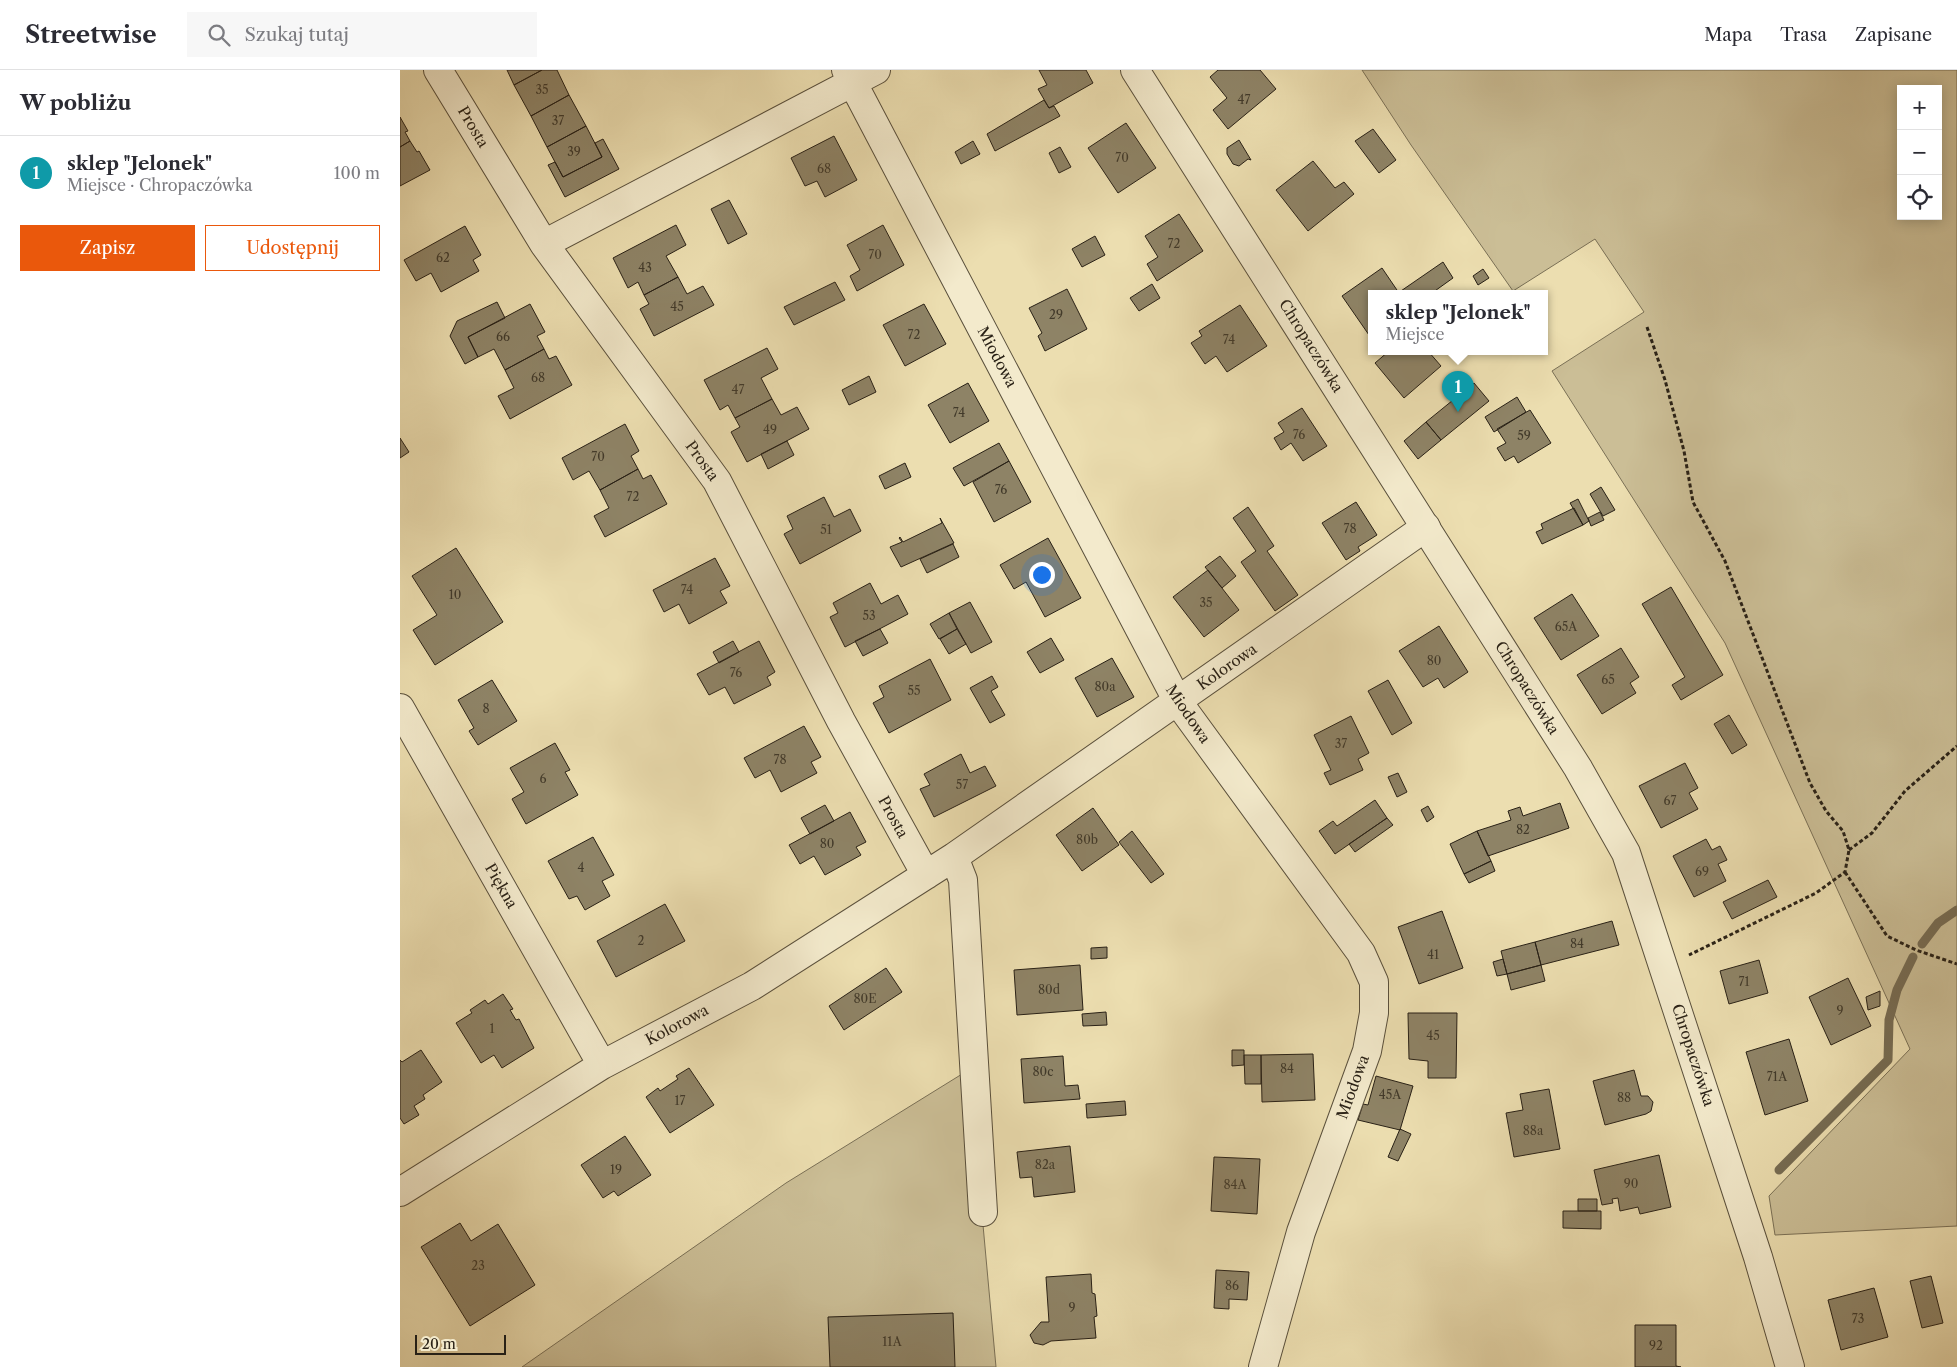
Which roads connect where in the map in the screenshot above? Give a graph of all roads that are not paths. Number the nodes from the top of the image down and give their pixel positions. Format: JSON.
{"nodes":[{"id":1,"x":438,"y":70,"type":"edge"},
{"id":2,"x":876,"y":70,"type":"edge"},
{"id":3,"x":1135,"y":70,"type":"edge"},
{"id":4,"x":849,"y":76,"type":"edge"},
{"id":5,"x":544,"y":244,"type":"junction"},
{"id":6,"x":1426,"y":527,"type":"junction"},
{"id":7,"x":1178,"y":702,"type":"junction"},
{"id":8,"x":400,"y":708,"type":"edge"},
{"id":9,"x":954,"y":858,"type":"junction"},
{"id":10,"x":926,"y":875,"type":"junction"},
{"id":11,"x":602,"y":1065,"type":"junction"},
{"id":12,"x":400,"y":1192,"type":"edge"},
{"id":13,"x":983,"y":1212,"type":"dead end"},
{"id":14,"x":1263,"y":1367,"type":"edge"},
{"id":15,"x":1790,"y":1367,"type":"edge"}],
"edges":[{"from":1,"to":5,"type":"street","name":"Prosta"},
{"from":2,"to":4,"type":"street"},
{"from":3,"to":6,"type":"street","name":"Chropaczówka"},
{"from":4,"to":5,"type":"street"},
{"from":4,"to":7,"type":"street","name":"Miodowa"},
{"from":5,"to":10,"type":"street","name":"Prosta"},
{"from":6,"to":7,"type":"street","name":"Kolorowa"},
{"from":6,"to":15,"type":"street","name":"Chropaczówka"},
{"from":7,"to":9,"type":"street","name":"Kolorowa"},
{"from":7,"to":14,"type":"street","name":"Miodowa"},
{"from":8,"to":11,"type":"street","name":"Piękna"},
{"from":9,"to":10,"type":"street","name":"Kolorowa"},
{"from":9,"to":13,"type":"street"},
{"from":10,"to":11,"type":"street","name":"Kolorowa"},
{"from":11,"to":12,"type":"street","name":"Kolorowa"}]}
